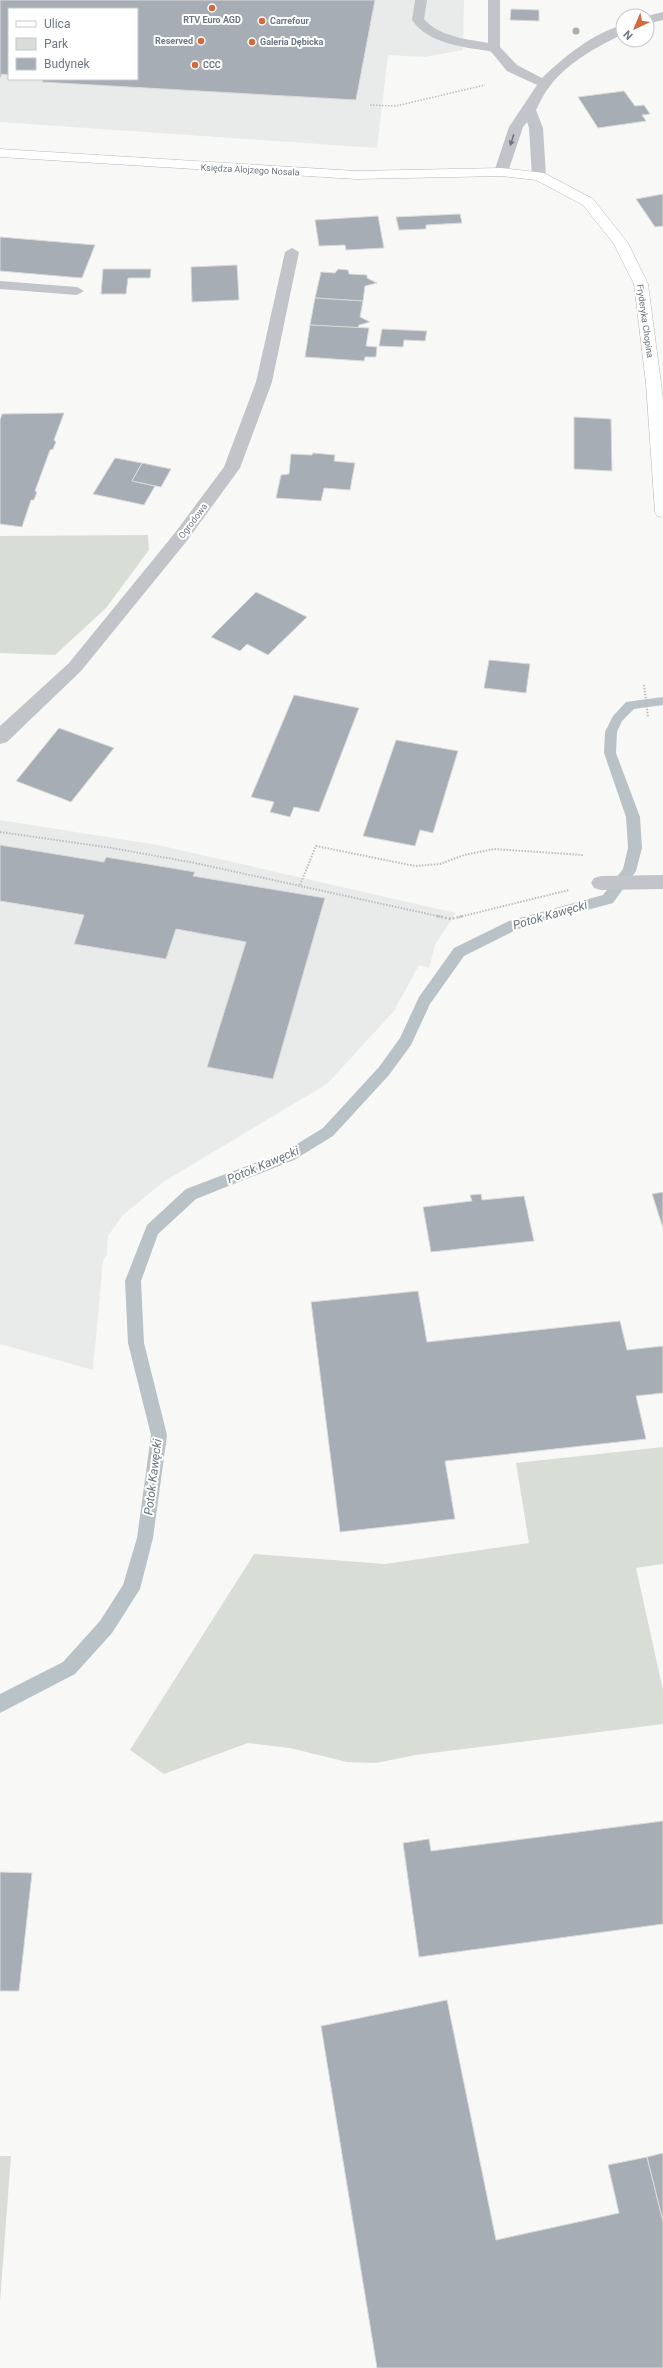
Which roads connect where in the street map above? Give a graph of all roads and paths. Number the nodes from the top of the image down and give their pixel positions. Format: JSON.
{"nodes":[{"id":1,"x":421,"y":0,"type":"edge"},
{"id":2,"x":494,"y":0,"type":"edge"},
{"id":3,"x":615,"y":33,"type":"edge"},
{"id":4,"x":494,"y":48,"type":"junction"},
{"id":5,"x":490,"y":84,"type":"dead end"},
{"id":6,"x":544,"y":84,"type":"junction"},
{"id":7,"x":370,"y":105,"type":"dead end"},
{"id":8,"x":529,"y":110,"type":"junction"},
{"id":9,"x":0,"y":153,"type":"edge"},
{"id":10,"x":501,"y":172,"type":"junction"},
{"id":11,"x":539,"y":176,"type":"junction"},
{"id":12,"x":292,"y":252,"type":"dead end"},
{"id":13,"x":0,"y":285,"type":"edge"},
{"id":14,"x":77,"y":291,"type":"dead end"},
{"id":15,"x":663,"y":512,"type":"edge"},
{"id":16,"x":644,"y":685,"type":"dead end"},
{"id":17,"x":648,"y":717,"type":"dead end"},
{"id":18,"x":0,"y":737,"type":"edge"},
{"id":19,"x":0,"y":832,"type":"edge"},
{"id":20,"x":590,"y":855,"type":"dead end"},
{"id":21,"x":660,"y":882,"type":"edge"},
{"id":22,"x":601,"y":883,"type":"joint"},
{"id":23,"x":300,"y":885,"type":"junction"}],
"edges":[{"from":1,"to":4,"type":"street"},
{"from":2,"to":4,"type":"street"},
{"from":3,"to":6,"type":"street"},
{"from":4,"to":6,"type":"street"},
{"from":5,"to":7,"type":"path"},
{"from":6,"to":8,"type":"street"},
{"from":8,"to":10,"type":"street","one_way":true},
{"from":8,"to":11,"type":"street"},
{"from":9,"to":10,"type":"street","name":"Księdza Alojzego Nosala"},
{"from":10,"to":11,"type":"street","name":"Fryderyka Chopina"},
{"from":11,"to":15,"type":"street","name":"Fryderyka Chopina"},
{"from":12,"to":18,"type":"street","name":"Ogrodowa"},
{"from":13,"to":14,"type":"street"},
{"from":16,"to":17,"type":"path"},
{"from":19,"to":23,"type":"path"},
{"from":20,"to":23,"type":"path"},
{"from":21,"to":22,"type":"street"},
{"from":22,"to":23,"type":"path"}]}
